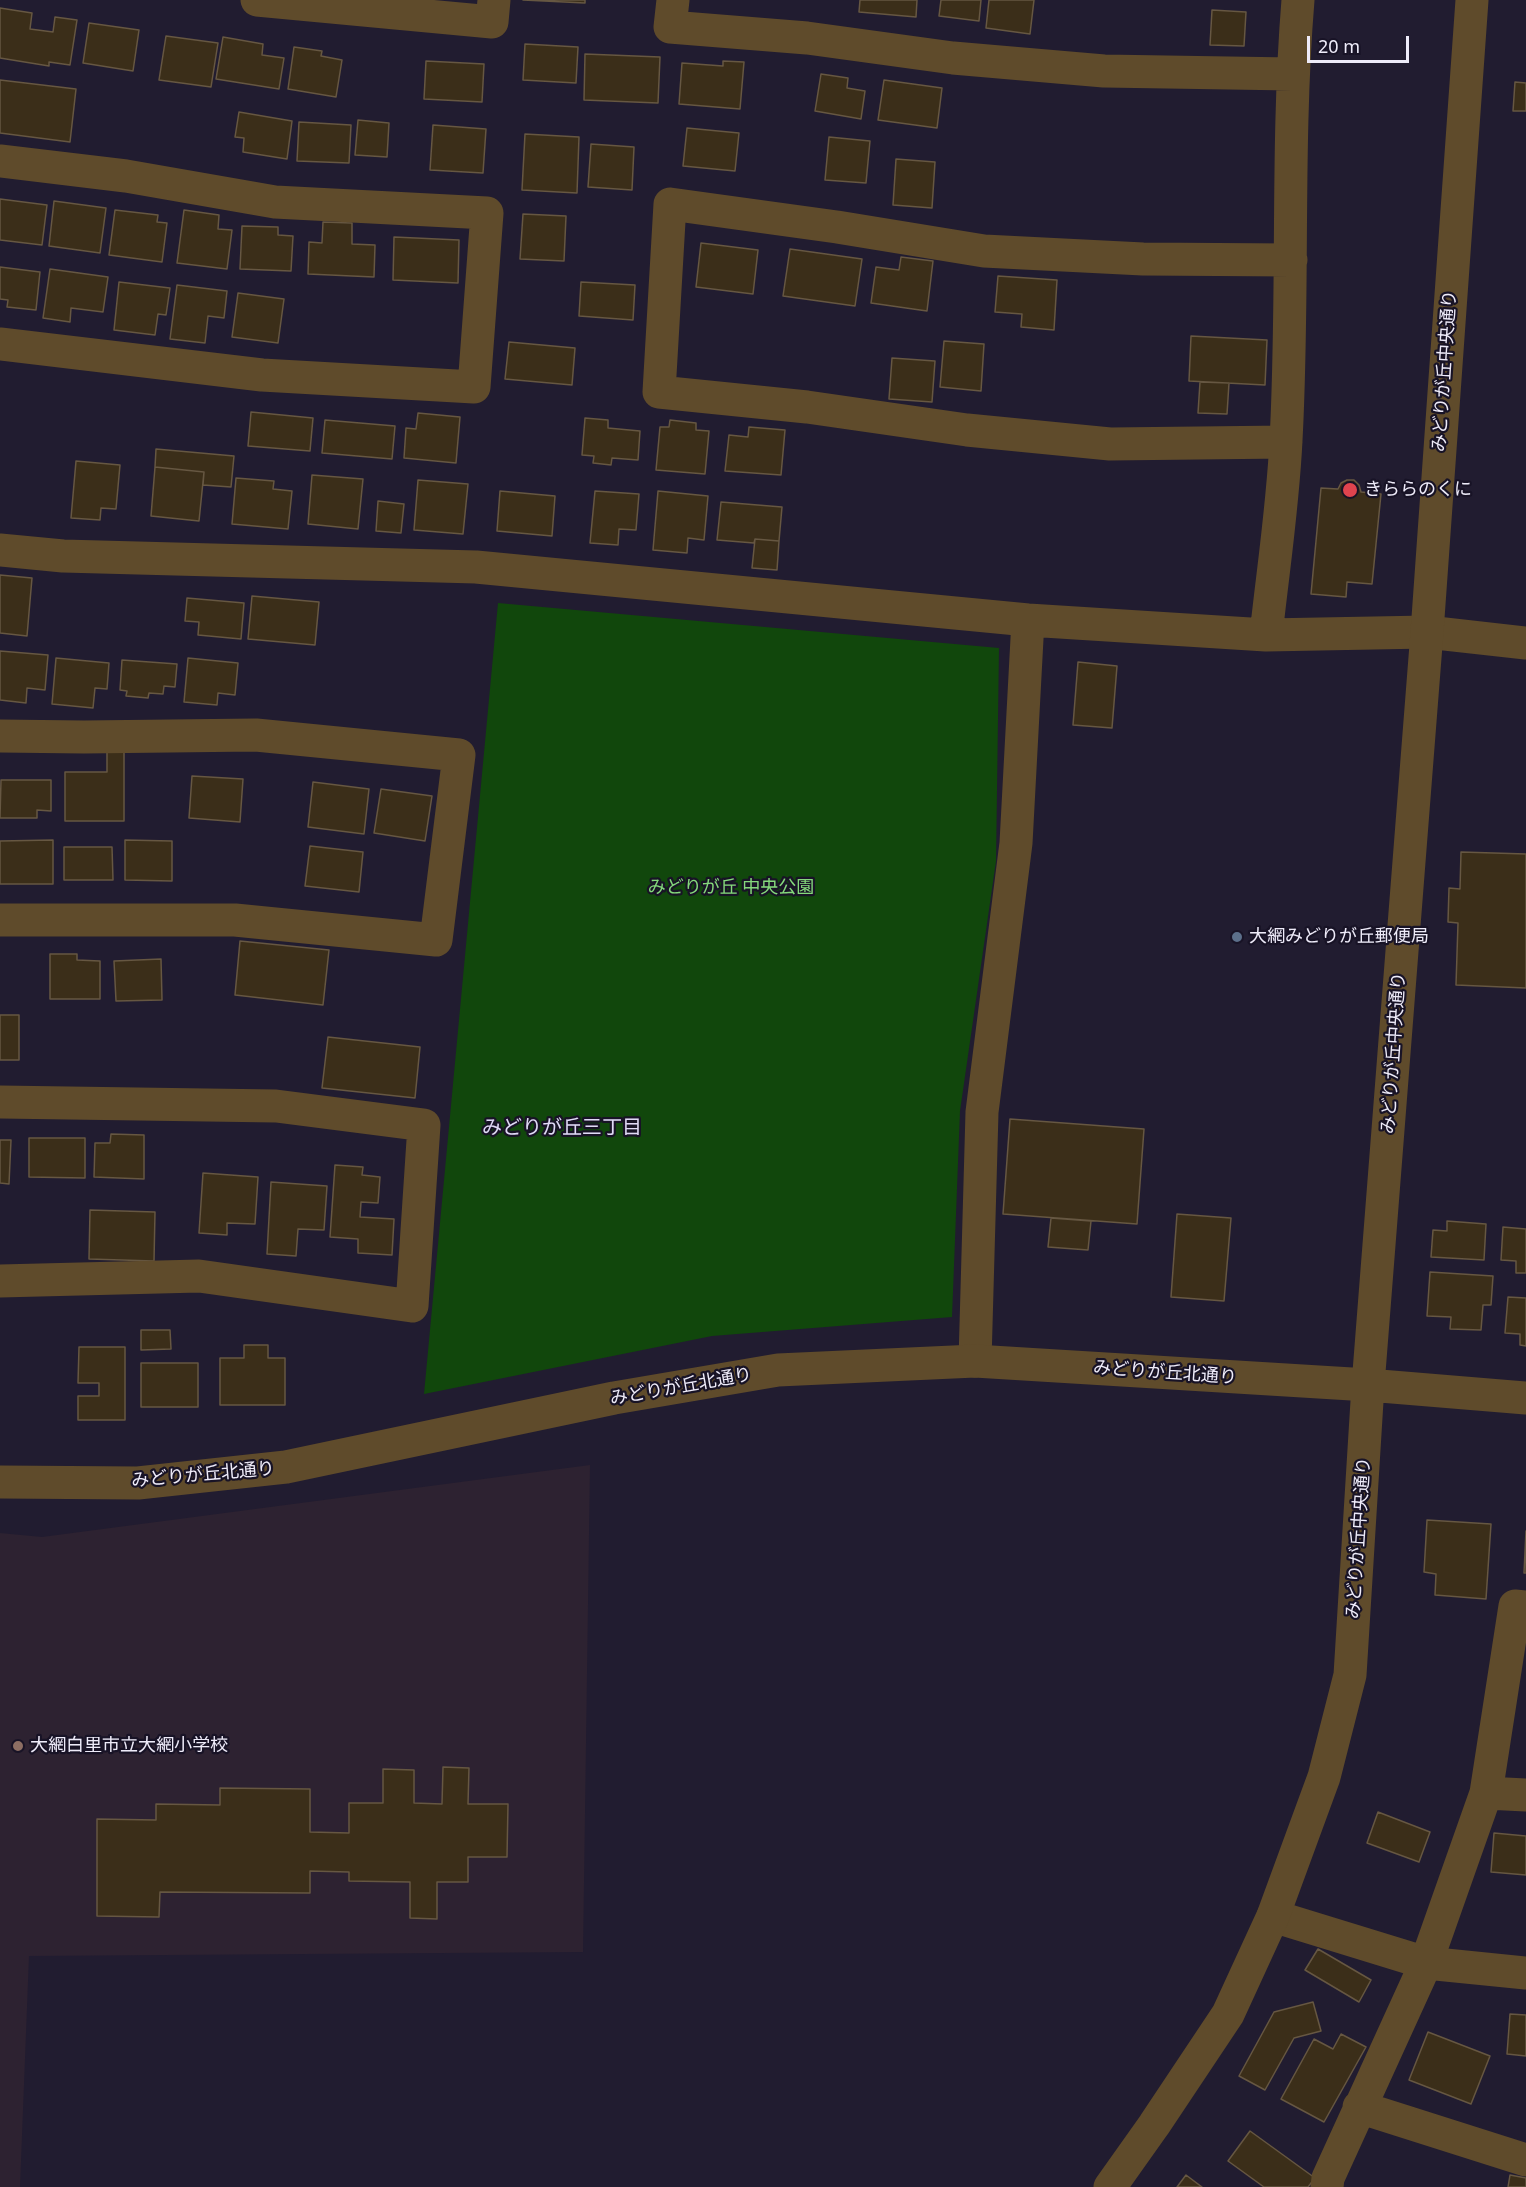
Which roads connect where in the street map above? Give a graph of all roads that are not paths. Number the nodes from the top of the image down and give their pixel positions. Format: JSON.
{"nodes":[{"id":1,"x":257,"y":0,"type":"edge"},
{"id":2,"x":494,"y":0,"type":"edge"},
{"id":3,"x":673,"y":0,"type":"edge"},
{"id":4,"x":1298,"y":0,"type":"edge"},
{"id":5,"x":1472,"y":0,"type":"edge"},
{"id":6,"x":1292,"y":74,"type":"junction"},
{"id":7,"x":0,"y":161,"type":"edge"},
{"id":8,"x":1291,"y":260,"type":"junction"},
{"id":9,"x":0,"y":344,"type":"edge"},
{"id":10,"x":1286,"y":442,"type":"junction"},
{"id":11,"x":0,"y":550,"type":"edge"},
{"id":12,"x":1028,"y":620,"type":"junction"},
{"id":13,"x":1427,"y":632,"type":"junction"},
{"id":14,"x":1266,"y":635,"type":"junction"},
{"id":15,"x":1526,"y":643,"type":"edge"},
{"id":16,"x":0,"y":736,"type":"edge"},
{"id":17,"x":0,"y":920,"type":"edge"},
{"id":18,"x":0,"y":1102,"type":"edge"},
{"id":19,"x":0,"y":1281,"type":"edge"},
{"id":20,"x":975,"y":1361,"type":"junction"},
{"id":21,"x":1368,"y":1385,"type":"junction"},
{"id":22,"x":1526,"y":1398,"type":"edge"},
{"id":23,"x":0,"y":1482,"type":"edge"},
{"id":24,"x":1526,"y":1607,"type":"edge"},
{"id":25,"x":1486,"y":1792,"type":"junction"},
{"id":26,"x":1526,"y":1795,"type":"edge"},
{"id":27,"x":1273,"y":1916,"type":"junction"},
{"id":28,"x":1426,"y":1963,"type":"junction"},
{"id":29,"x":1526,"y":1972,"type":"edge"},
{"id":30,"x":1359,"y":2108,"type":"junction"},
{"id":31,"x":1526,"y":2160,"type":"edge"},
{"id":32,"x":1110,"y":2187,"type":"edge"},
{"id":33,"x":1327,"y":2187,"type":"edge"}],
"edges":[{"from":1,"to":2,"type":"street"},
{"from":3,"to":6,"type":"street"},
{"from":4,"to":6,"type":"street"},
{"from":5,"to":13,"type":"street","name":"みどりが丘中央通り"},
{"from":6,"to":8,"type":"street"},
{"from":7,"to":9,"type":"street"},
{"from":8,"to":10,"type":"street"},
{"from":8,"to":10,"type":"street"},
{"from":10,"to":14,"type":"street"},
{"from":11,"to":12,"type":"street"},
{"from":12,"to":14,"type":"street"},
{"from":12,"to":20,"type":"street"},
{"from":13,"to":14,"type":"street"},
{"from":13,"to":15,"type":"street"},
{"from":13,"to":21,"type":"street","name":"みどりが丘中央通り"},
{"from":16,"to":17,"type":"street"},
{"from":18,"to":19,"type":"street"},
{"from":20,"to":21,"type":"street","name":"みどりが丘北通り"},
{"from":20,"to":23,"type":"street","name":"みどりが丘北通り"},
{"from":21,"to":22,"type":"street","name":"みどりが丘北通り"},
{"from":21,"to":27,"type":"street","name":"みどりが丘中央通り"},
{"from":24,"to":25,"type":"street"},
{"from":25,"to":26,"type":"street"},
{"from":25,"to":28,"type":"street"},
{"from":27,"to":28,"type":"street"},
{"from":27,"to":32,"type":"street","name":"みどりが丘中央通り"},
{"from":28,"to":29,"type":"street"},
{"from":28,"to":30,"type":"street"},
{"from":30,"to":31,"type":"street"},
{"from":30,"to":33,"type":"street"}]}
